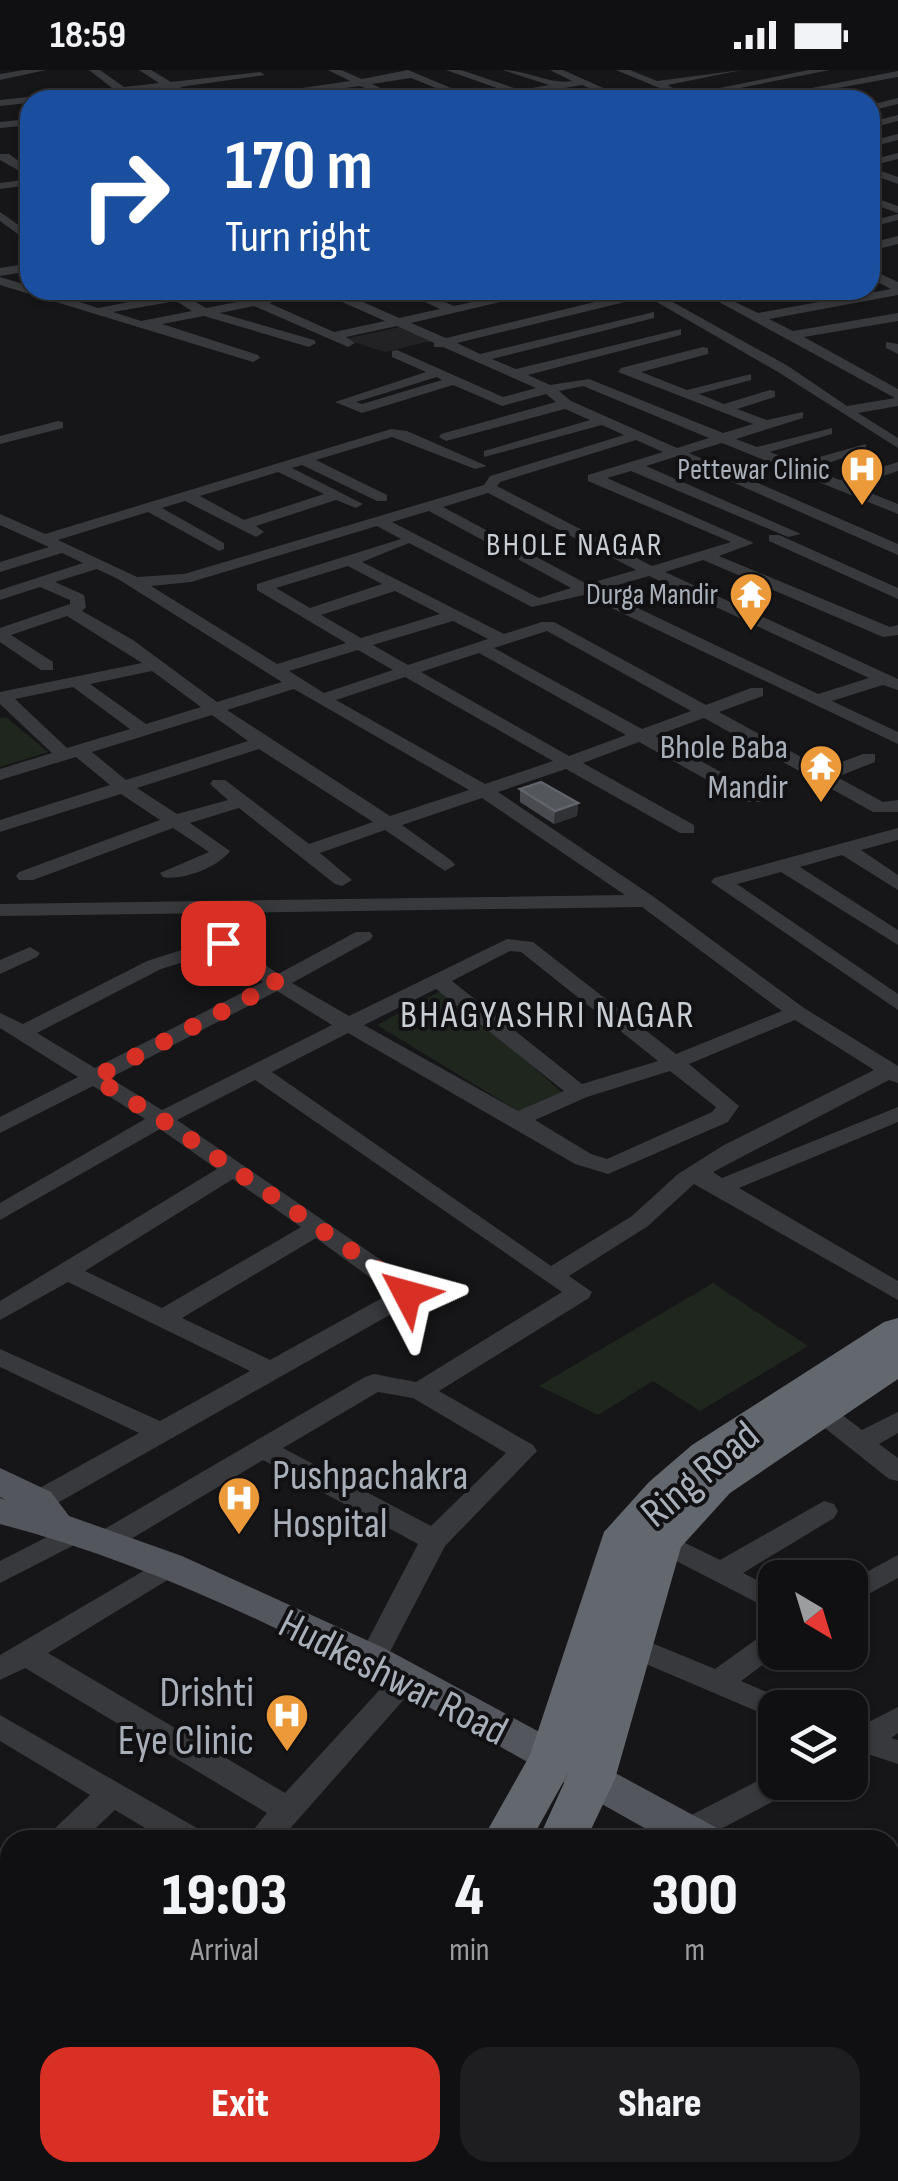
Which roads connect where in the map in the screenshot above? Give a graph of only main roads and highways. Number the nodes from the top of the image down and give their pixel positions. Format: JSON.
{"nodes":[{"id":1,"x":898,"y":1331,"type":"edge"},
{"id":2,"x":898,"y":1361,"type":"edge"},
{"id":3,"x":0,"y":1481,"type":"edge"},
{"id":4,"x":48,"y":1521,"type":"edge"},
{"id":5,"x":553,"y":1758,"type":"junction"},
{"id":6,"x":591,"y":1779,"type":"junction"},
{"id":7,"x":512,"y":1830,"type":"edge"},
{"id":8,"x":567,"y":1830,"type":"edge"},
{"id":9,"x":683,"y":1830,"type":"edge"}],
"edges":[{"from":1,"to":5,"type":"highway","name":"Ring Road"},
{"from":2,"to":6,"type":"highway","name":"Ring Road"},
{"from":3,"to":4,"type":"main road","name":"Hudkeshwar Road"},
{"from":4,"to":5,"type":"main road","name":"Hudkeshwar Road"},
{"from":5,"to":6,"type":"main road","name":"Hudkeshwar Road"},
{"from":5,"to":7,"type":"highway","name":"Ring Road"},
{"from":6,"to":8,"type":"highway","name":"Ring Road"},
{"from":6,"to":9,"type":"main road","name":"Hudkeshwar Road"}]}
